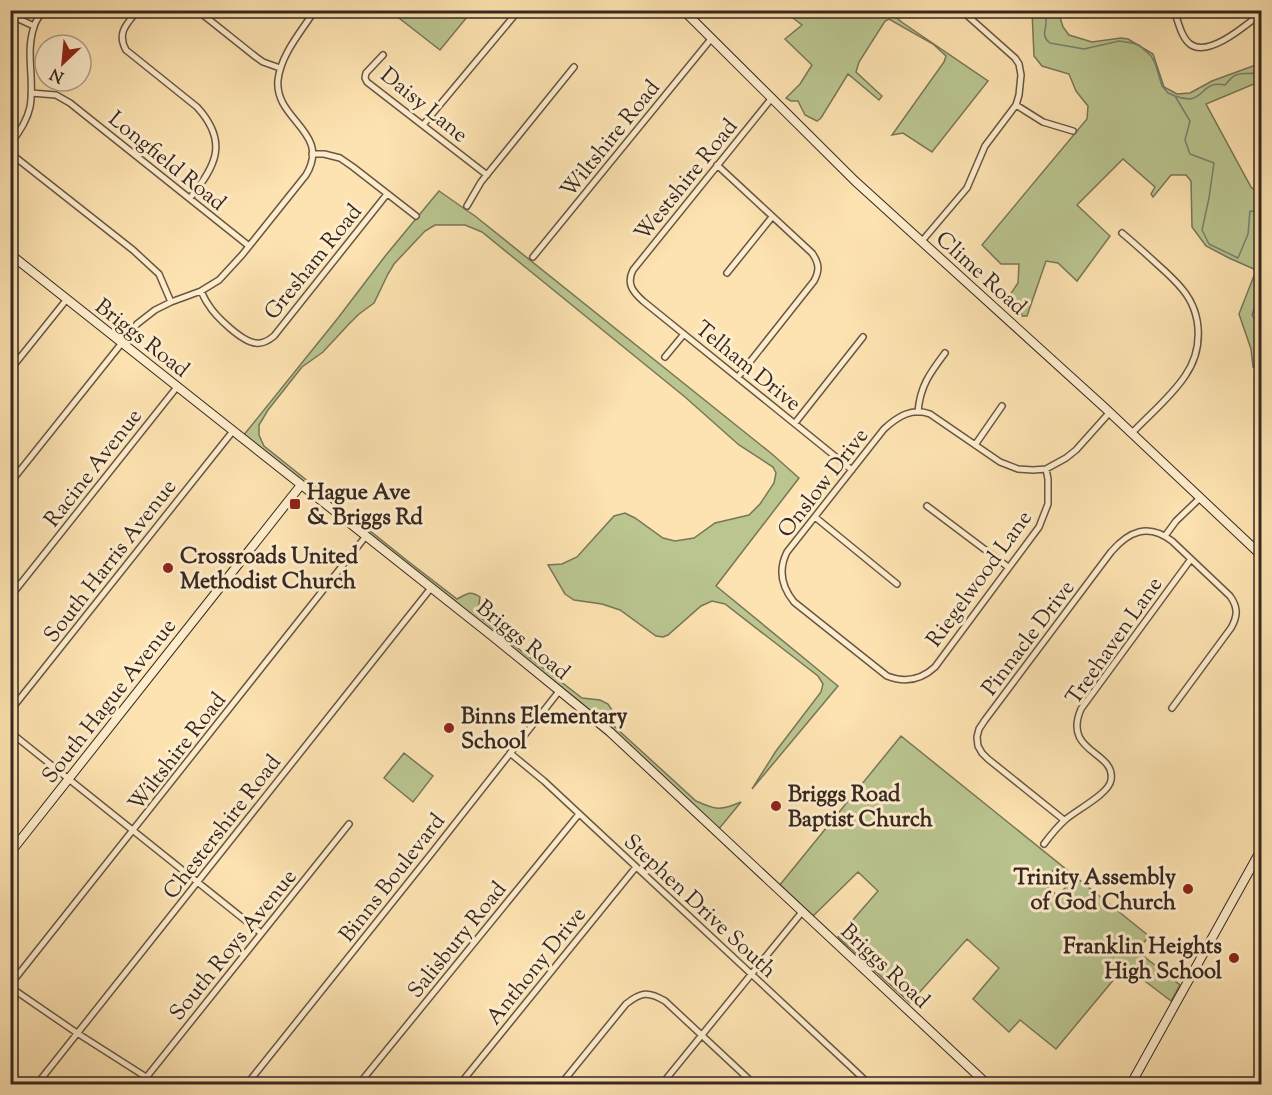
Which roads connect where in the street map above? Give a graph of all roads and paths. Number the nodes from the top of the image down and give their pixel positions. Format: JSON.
{"nodes":[{"id":1,"x":43,"y":10,"type":"edge"},
{"id":2,"x":138,"y":10,"type":"edge"},
{"id":3,"x":197,"y":10,"type":"edge"},
{"id":4,"x":315,"y":10,"type":"edge"},
{"id":5,"x":519,"y":10,"type":"edge"},
{"id":6,"x":683,"y":10,"type":"edge"},
{"id":7,"x":961,"y":10,"type":"edge"},
{"id":8,"x":1174,"y":10,"type":"edge"},
{"id":9,"x":10,"y":15,"type":"edge"},
{"id":10,"x":1259,"y":15,"type":"dead end"},
{"id":11,"x":34,"y":26,"type":"junction"},
{"id":12,"x":711,"y":39,"type":"junction"},
{"id":13,"x":383,"y":55,"type":"dead end"},
{"id":14,"x":574,"y":67,"type":"dead end"},
{"id":15,"x":280,"y":68,"type":"junction"},
{"id":16,"x":31,"y":93,"type":"junction"},
{"id":17,"x":771,"y":99,"type":"junction"},
{"id":18,"x":1016,"y":105,"type":"junction"},
{"id":19,"x":423,"y":125,"type":"junction"},
{"id":20,"x":1072,"y":132,"type":"dead end"},
{"id":21,"x":10,"y":144,"type":"edge"},
{"id":22,"x":10,"y":153,"type":"edge"},
{"id":23,"x":312,"y":154,"type":"junction"},
{"id":24,"x":717,"y":165,"type":"junction"},
{"id":25,"x":487,"y":175,"type":"junction"},
{"id":26,"x":387,"y":194,"type":"junction"},
{"id":27,"x":190,"y":198,"type":"junction"},
{"id":28,"x":467,"y":206,"type":"dead end"},
{"id":29,"x":416,"y":216,"type":"dead end"},
{"id":30,"x":772,"y":217,"type":"junction"},
{"id":31,"x":1122,"y":233,"type":"dead end"},
{"id":32,"x":922,"y":241,"type":"junction"},
{"id":33,"x":249,"y":246,"type":"junction"},
{"id":34,"x":10,"y":254,"type":"edge"},
{"id":35,"x":533,"y":257,"type":"dead end"},
{"id":36,"x":727,"y":273,"type":"dead end"},
{"id":37,"x":629,"y":282,"type":"joint"},
{"id":38,"x":201,"y":291,"type":"junction"},
{"id":39,"x":67,"y":299,"type":"junction"},
{"id":40,"x":171,"y":302,"type":"junction"},
{"id":41,"x":684,"y":334,"type":"junction"},
{"id":42,"x":863,"y":337,"type":"dead end"},
{"id":43,"x":122,"y":343,"type":"junction"},
{"id":44,"x":945,"y":353,"type":"dead end"},
{"id":45,"x":10,"y":356,"type":"edge"},
{"id":46,"x":665,"y":357,"type":"dead end"},
{"id":47,"x":17,"y":361,"type":"junction"},
{"id":48,"x":10,"y":370,"type":"edge"},
{"id":49,"x":738,"y":377,"type":"junction"},
{"id":50,"x":177,"y":387,"type":"junction"},
{"id":51,"x":1002,"y":406,"type":"dead end"},
{"id":52,"x":918,"y":412,"type":"junction"},
{"id":53,"x":1110,"y":412,"type":"junction"},
{"id":54,"x":795,"y":423,"type":"junction"},
{"id":55,"x":233,"y":431,"type":"junction"},
{"id":56,"x":1132,"y":433,"type":"junction"},
{"id":57,"x":975,"y":445,"type":"junction"},
{"id":58,"x":1046,"y":469,"type":"junction"},
{"id":59,"x":852,"y":470,"type":"junction"},
{"id":60,"x":10,"y":483,"type":"edge"},
{"id":61,"x":302,"y":485,"type":"junction"},
{"id":62,"x":1200,"y":498,"type":"junction"},
{"id":63,"x":927,"y":506,"type":"dead end"},
{"id":64,"x":815,"y":517,"type":"junction"},
{"id":65,"x":366,"y":536,"type":"junction"},
{"id":66,"x":1165,"y":536,"type":"junction"},
{"id":67,"x":1262,"y":556,"type":"edge"},
{"id":68,"x":1191,"y":559,"type":"junction"},
{"id":69,"x":1008,"y":567,"type":"junction"},
{"id":70,"x":897,"y":584,"type":"dead end"},
{"id":71,"x":431,"y":588,"type":"junction"},
{"id":72,"x":10,"y":597,"type":"edge"},
{"id":73,"x":900,"y":680,"type":"joint"},
{"id":74,"x":560,"y":690,"type":"junction"},
{"id":75,"x":1172,"y":708,"type":"dead end"},
{"id":76,"x":10,"y":711,"type":"edge"},
{"id":77,"x":10,"y":732,"type":"edge"},
{"id":78,"x":510,"y":753,"type":"junction"},
{"id":79,"x":69,"y":779,"type":"junction"},
{"id":80,"x":579,"y":814,"type":"junction"},
{"id":81,"x":1064,"y":820,"type":"junction"},
{"id":82,"x":349,"y":824,"type":"dead end"},
{"id":83,"x":134,"y":830,"type":"junction"},
{"id":84,"x":1044,"y":844,"type":"dead end"},
{"id":85,"x":1262,"y":848,"type":"edge"},
{"id":86,"x":10,"y":853,"type":"edge"},
{"id":87,"x":636,"y":867,"type":"junction"},
{"id":88,"x":198,"y":881,"type":"junction"},
{"id":89,"x":802,"y":912,"type":"junction"},
{"id":90,"x":261,"y":933,"type":"junction"},
{"id":91,"x":751,"y":974,"type":"junction"},
{"id":92,"x":10,"y":986,"type":"edge"},
{"id":93,"x":77,"y":1033,"type":"junction"},
{"id":94,"x":702,"y":1035,"type":"junction"},
{"id":95,"x":147,"y":1078,"type":"junction"},
{"id":96,"x":37,"y":1084,"type":"edge"},
{"id":97,"x":141,"y":1084,"type":"edge"},
{"id":98,"x":157,"y":1084,"type":"edge"},
{"id":99,"x":247,"y":1084,"type":"edge"},
{"id":100,"x":359,"y":1084,"type":"edge"},
{"id":101,"x":460,"y":1084,"type":"edge"},
{"id":102,"x":561,"y":1084,"type":"edge"},
{"id":103,"x":662,"y":1084,"type":"edge"},
{"id":104,"x":754,"y":1084,"type":"edge"},
{"id":105,"x":869,"y":1084,"type":"edge"},
{"id":106,"x":987,"y":1084,"type":"edge"},
{"id":107,"x":1131,"y":1084,"type":"edge"}],
"edges":[{"from":1,"to":11,"type":"street"},
{"from":2,"to":27,"type":"street"},
{"from":3,"to":15,"type":"street"},
{"from":4,"to":15,"type":"street"},
{"from":5,"to":19,"type":"street"},
{"from":6,"to":12,"type":"street","name":"Clime Road"},
{"from":7,"to":18,"type":"street"},
{"from":8,"to":10,"type":"street"},
{"from":9,"to":11,"type":"street"},
{"from":11,"to":16,"type":"street"},
{"from":12,"to":17,"type":"street","name":"Clime Road"},
{"from":12,"to":35,"type":"street","name":"Wiltshire Road"},
{"from":13,"to":19,"type":"street","name":"Daisy Lane"},
{"from":14,"to":25,"type":"street"},
{"from":15,"to":23,"type":"street"},
{"from":16,"to":21,"type":"street"},
{"from":16,"to":27,"type":"street","name":"Longfield Road"},
{"from":17,"to":24,"type":"street","name":"Westshire Road"},
{"from":17,"to":32,"type":"street","name":"Clime Road"},
{"from":18,"to":20,"type":"street"},
{"from":18,"to":32,"type":"street"},
{"from":19,"to":25,"type":"street","name":"Daisy Lane"},
{"from":22,"to":40,"type":"street"},
{"from":23,"to":26,"type":"street"},
{"from":23,"to":33,"type":"street"},
{"from":24,"to":30,"type":"street"},
{"from":24,"to":37,"type":"street","name":"Westshire Road"},
{"from":25,"to":28,"type":"street"},
{"from":26,"to":29,"type":"street"},
{"from":26,"to":38,"type":"street","name":"Gresham Road"},
{"from":27,"to":33,"type":"street","name":"Longfield Road"},
{"from":30,"to":36,"type":"street"},
{"from":30,"to":49,"type":"street"},
{"from":31,"to":56,"type":"street"},
{"from":32,"to":53,"type":"street","name":"Clime Road"},
{"from":33,"to":38,"type":"street"},
{"from":34,"to":39,"type":"street","name":"Briggs Road"},
{"from":37,"to":41,"type":"street","name":"Telham Drive"},
{"from":38,"to":40,"type":"street"},
{"from":39,"to":43,"type":"street","name":"Briggs Road"},
{"from":39,"to":47,"type":"street"},
{"from":40,"to":43,"type":"street"},
{"from":41,"to":46,"type":"street"},
{"from":41,"to":49,"type":"street","name":"Telham Drive"},
{"from":42,"to":54,"type":"street"},
{"from":43,"to":50,"type":"street","name":"Briggs Road"},
{"from":43,"to":60,"type":"street"},
{"from":44,"to":52,"type":"street"},
{"from":45,"to":47,"type":"street"},
{"from":47,"to":48,"type":"street"},
{"from":49,"to":54,"type":"street","name":"Telham Drive"},
{"from":50,"to":55,"type":"street","name":"Briggs Road"},
{"from":50,"to":72,"type":"street","name":"Racine Avenue"},
{"from":51,"to":57,"type":"street"},
{"from":52,"to":57,"type":"street"},
{"from":52,"to":59,"type":"street","name":"Onslow Drive"},
{"from":53,"to":56,"type":"street","name":"Clime Road"},
{"from":53,"to":58,"type":"street"},
{"from":54,"to":59,"type":"street","name":"Telham Drive"},
{"from":55,"to":61,"type":"street","name":"Briggs Road"},
{"from":55,"to":76,"type":"street","name":"South Harris Avenue"},
{"from":56,"to":62,"type":"street","name":"Clime Road"},
{"from":57,"to":58,"type":"street"},
{"from":58,"to":69,"type":"street","name":"Riegelwood Lane"},
{"from":59,"to":64,"type":"street","name":"Onslow Drive"},
{"from":61,"to":65,"type":"street","name":"Briggs Road"},
{"from":61,"to":79,"type":"street","name":"South Hague Avenue"},
{"from":62,"to":66,"type":"street"},
{"from":62,"to":67,"type":"street","name":"Clime Road"},
{"from":63,"to":69,"type":"street"},
{"from":64,"to":70,"type":"street"},
{"from":64,"to":73,"type":"street","name":"Onslow Drive"},
{"from":65,"to":71,"type":"street","name":"Briggs Road"},
{"from":65,"to":83,"type":"street","name":"Wiltshire Road"},
{"from":66,"to":68,"type":"street"},
{"from":66,"to":81,"type":"street","name":"Pinnacle Drive"},
{"from":68,"to":75,"type":"street"},
{"from":68,"to":81,"type":"street","name":"Treehaven Lane"},
{"from":69,"to":73,"type":"street","name":"Riegelwood Lane"},
{"from":71,"to":74,"type":"street","name":"Briggs Road"},
{"from":71,"to":88,"type":"street","name":"Chestershire Road"},
{"from":74,"to":78,"type":"street","name":"Binns Boulevard"},
{"from":74,"to":89,"type":"street","name":"Briggs Road"},
{"from":77,"to":79,"type":"street"},
{"from":78,"to":80,"type":"street","name":"Stephen Drive South"},
{"from":78,"to":99,"type":"street","name":"Binns Boulevard"},
{"from":79,"to":83,"type":"street"},
{"from":79,"to":86,"type":"street","name":"South Hague Avenue"},
{"from":80,"to":87,"type":"street","name":"Stephen Drive South"},
{"from":80,"to":100,"type":"street","name":"Salisbury Road"},
{"from":81,"to":84,"type":"street","name":"Treehaven Lane"},
{"from":82,"to":90,"type":"street","name":"South Roys Avenue"},
{"from":83,"to":88,"type":"street"},
{"from":83,"to":92,"type":"street","name":"Wiltshire Road"},
{"from":85,"to":107,"type":"street"},
{"from":87,"to":91,"type":"street","name":"Stephen Drive South"},
{"from":87,"to":101,"type":"street","name":"Anthony Drive"},
{"from":88,"to":90,"type":"street"},
{"from":88,"to":93,"type":"street","name":"Chestershire Road"},
{"from":89,"to":91,"type":"street"},
{"from":89,"to":106,"type":"street","name":"Briggs Road"},
{"from":90,"to":95,"type":"street","name":"South Roys Avenue"},
{"from":91,"to":94,"type":"street"},
{"from":91,"to":105,"type":"street","name":"Stephen Drive South"},
{"from":92,"to":93,"type":"street"},
{"from":93,"to":95,"type":"street"},
{"from":93,"to":96,"type":"street","name":"Chestershire Road"},
{"from":94,"to":102,"type":"street"},
{"from":94,"to":103,"type":"street"},
{"from":94,"to":104,"type":"street"},
{"from":95,"to":97,"type":"street","name":"South Roys Avenue"},
{"from":95,"to":98,"type":"street"}]}
